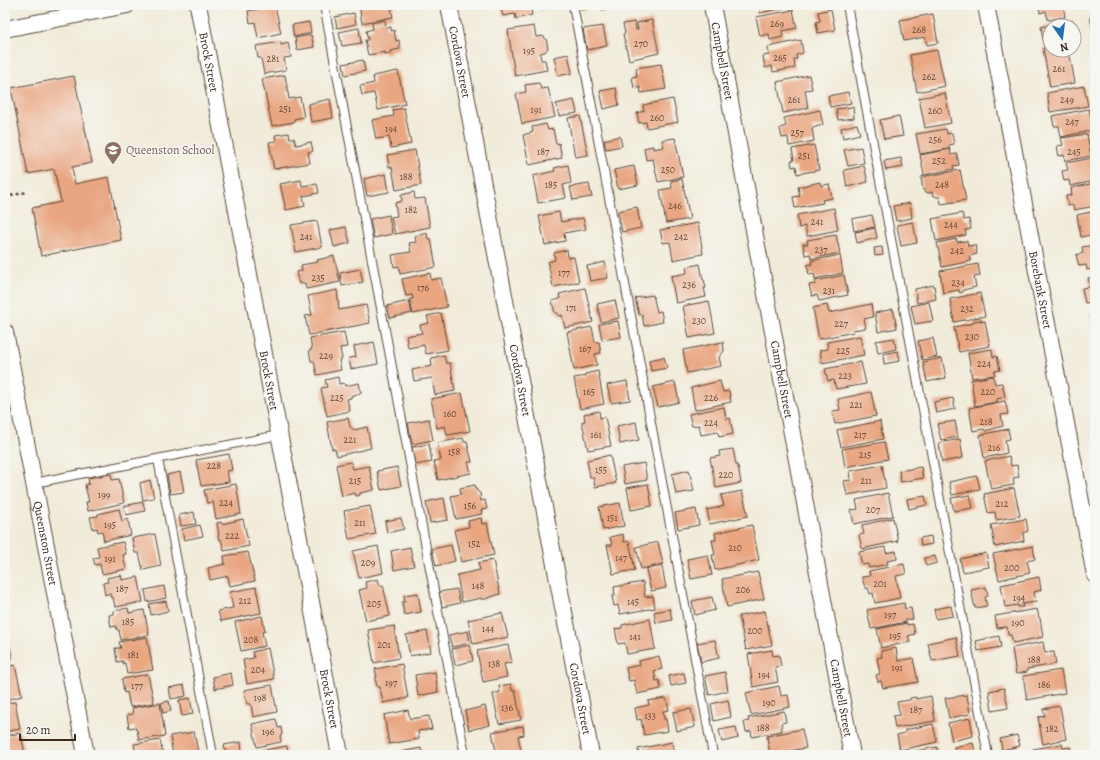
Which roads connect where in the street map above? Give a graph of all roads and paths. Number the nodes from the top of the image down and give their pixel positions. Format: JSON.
{"nodes":[{"id":1,"x":127,"y":5,"type":"edge"},
{"id":2,"x":198,"y":5,"type":"edge"},
{"id":3,"x":324,"y":5,"type":"edge"},
{"id":4,"x":449,"y":5,"type":"edge"},
{"id":5,"x":573,"y":5,"type":"edge"},
{"id":6,"x":712,"y":5,"type":"edge"},
{"id":7,"x":847,"y":5,"type":"edge"},
{"id":8,"x":986,"y":5,"type":"edge"},
{"id":9,"x":71,"y":10,"type":"edge"},
{"id":10,"x":5,"y":29,"type":"edge"},
{"id":11,"x":27,"y":192,"type":"dead end"},
{"id":12,"x":5,"y":197,"type":"edge"},
{"id":13,"x":5,"y":332,"type":"edge"},
{"id":14,"x":279,"y":435,"type":"junction"},
{"id":15,"x":158,"y":459,"type":"junction"},
{"id":16,"x":34,"y":483,"type":"junction"},
{"id":17,"x":1095,"y":575,"type":"edge"},
{"id":18,"x":86,"y":755,"type":"edge"},
{"id":19,"x":213,"y":755,"type":"edge"},
{"id":20,"x":340,"y":755,"type":"edge"},
{"id":21,"x":465,"y":755,"type":"edge"},
{"id":22,"x":591,"y":755,"type":"edge"},
{"id":23,"x":713,"y":755,"type":"edge"},
{"id":24,"x":852,"y":755,"type":"edge"},
{"id":25,"x":988,"y":755,"type":"edge"}],
"edges":[{"from":1,"to":9,"type":"street"},
{"from":2,"to":14,"type":"street","name":"Brock Street"},
{"from":3,"to":21,"type":"lane"},
{"from":4,"to":22,"type":"street","name":"Cordova Street"},
{"from":5,"to":23,"type":"lane"},
{"from":6,"to":24,"type":"street","name":"Campbell Street"},
{"from":7,"to":25,"type":"lane"},
{"from":8,"to":17,"type":"street","name":"Borebank Street"},
{"from":9,"to":10,"type":"street"},
{"from":11,"to":12,"type":"path"},
{"from":13,"to":16,"type":"street","name":"Queenston Street"},
{"from":14,"to":15,"type":"lane"},
{"from":14,"to":20,"type":"street","name":"Brock Street"},
{"from":15,"to":16,"type":"lane"},
{"from":15,"to":19,"type":"lane"},
{"from":16,"to":18,"type":"street","name":"Queenston Street"}]}
